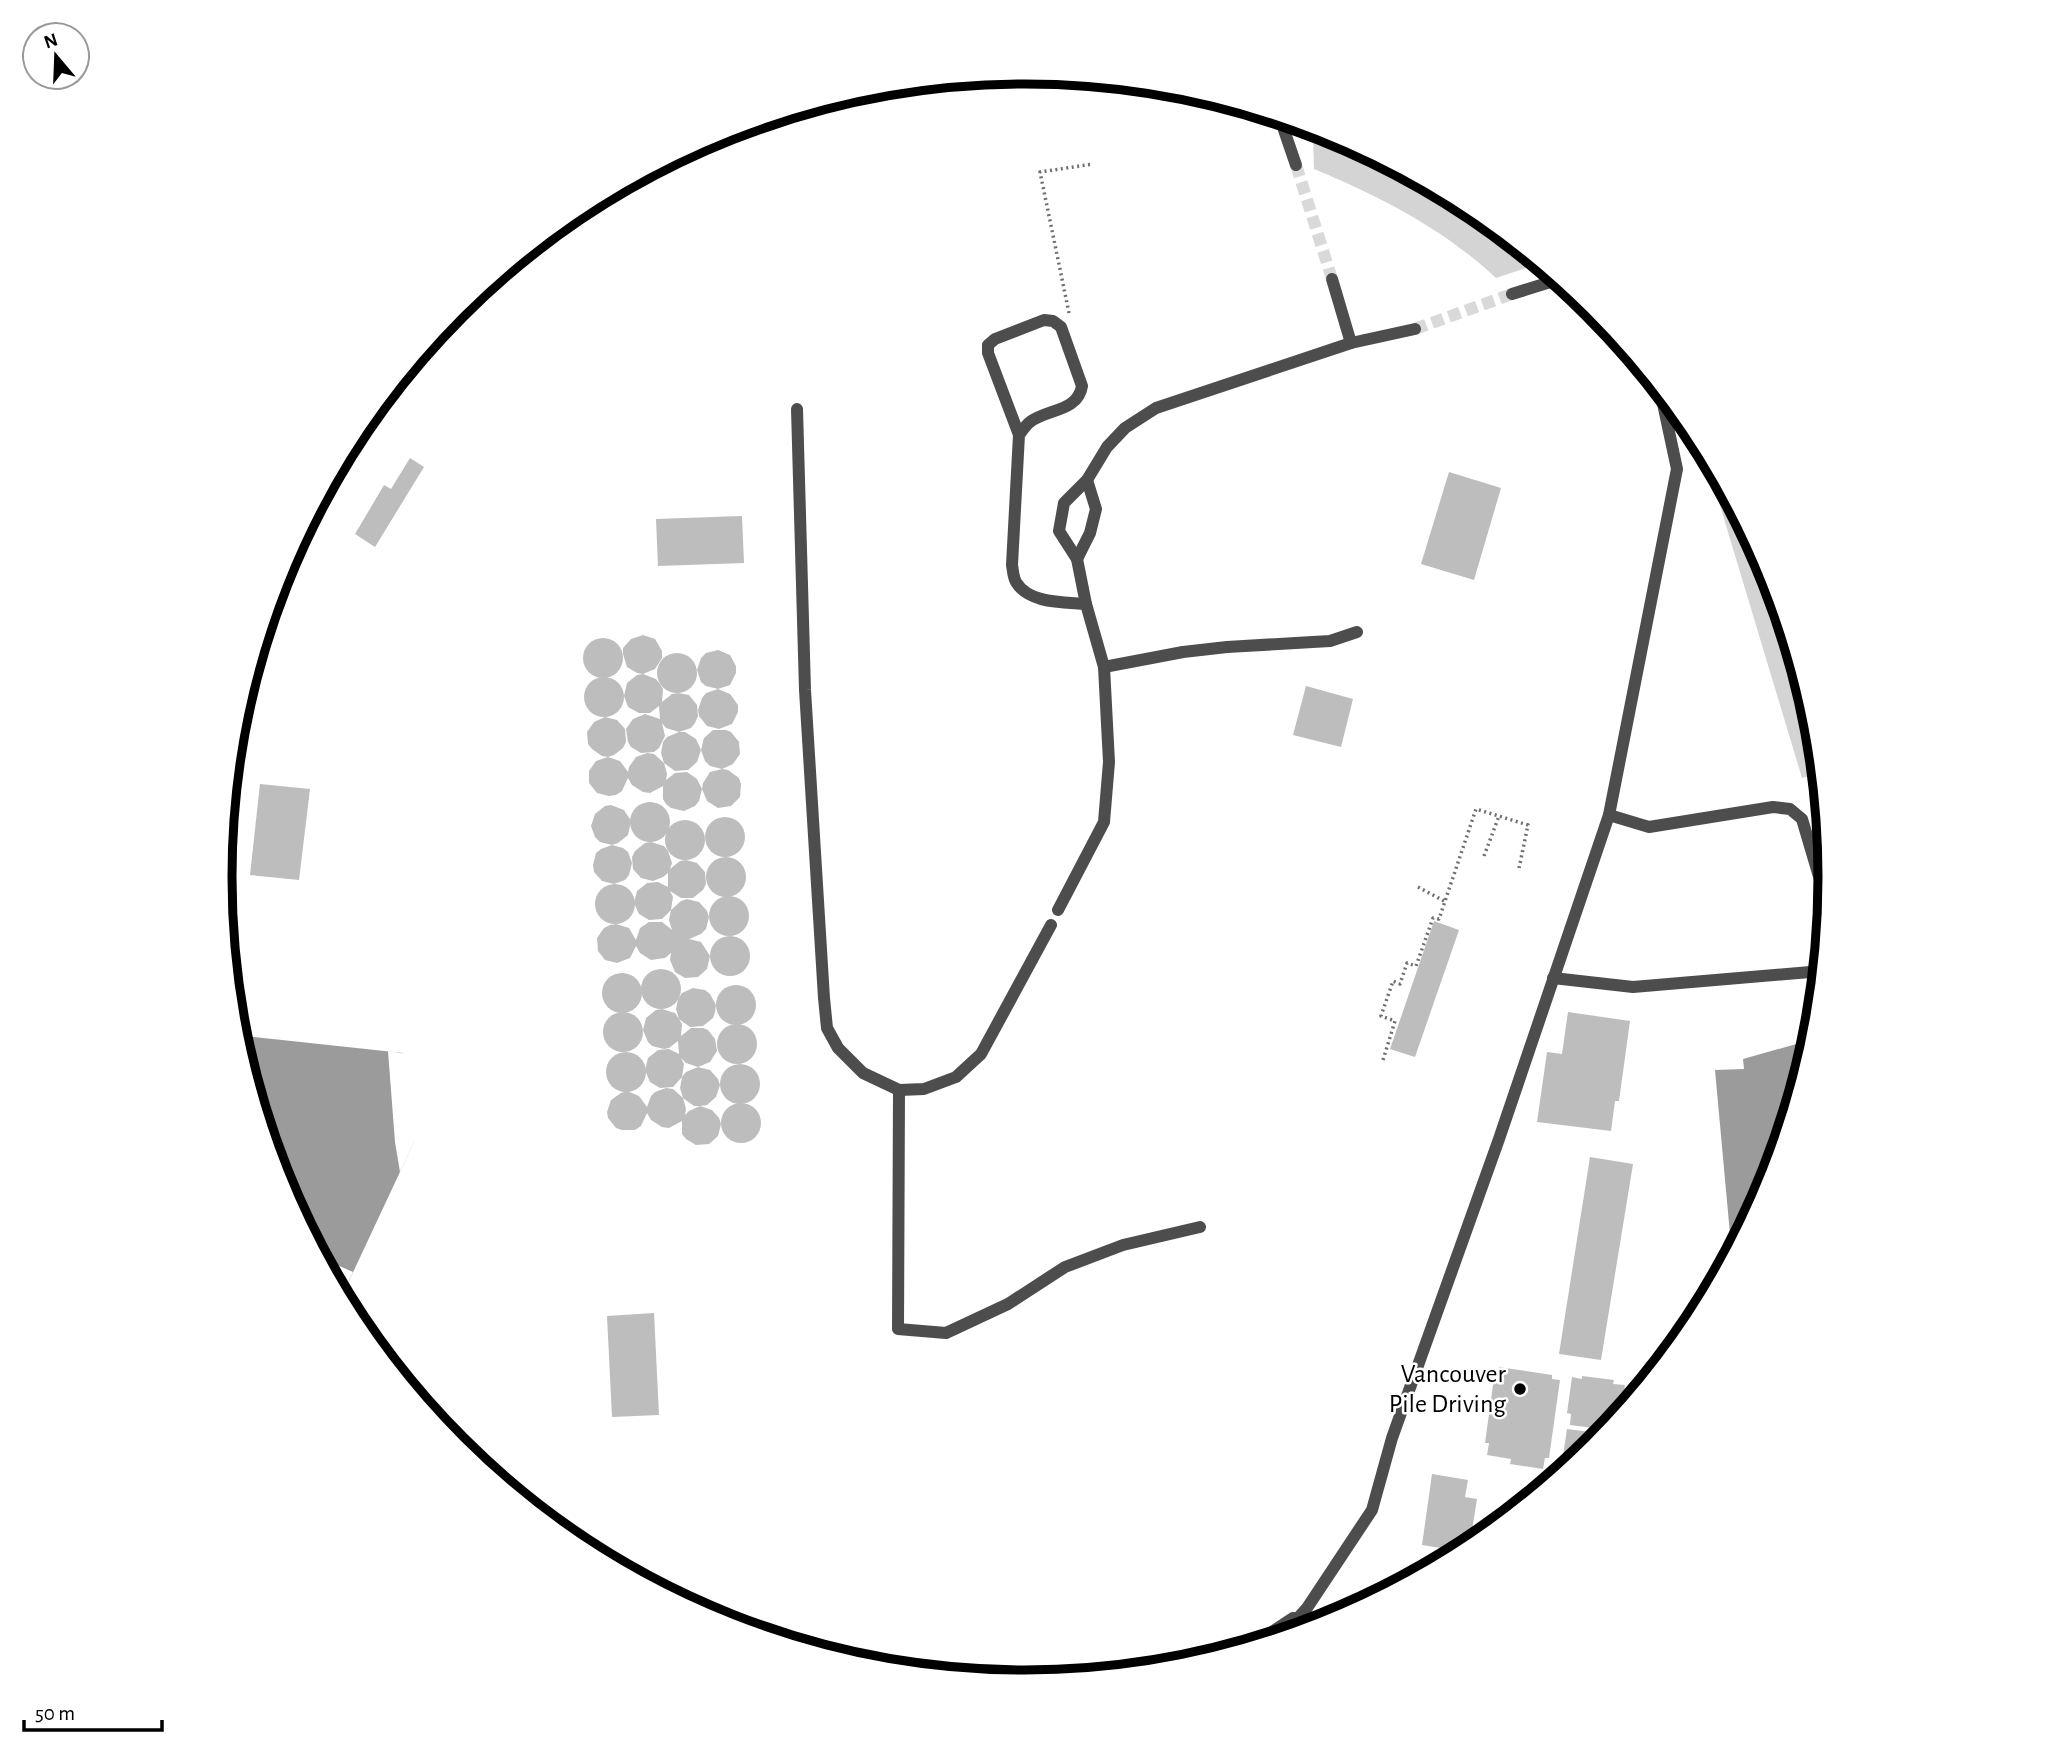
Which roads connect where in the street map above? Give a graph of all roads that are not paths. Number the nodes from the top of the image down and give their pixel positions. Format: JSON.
{"nodes":[{"id":1,"x":1284,"y":130,"type":"tunnel mouth"},
{"id":2,"x":1296,"y":165,"type":"tunnel mouth"},
{"id":3,"x":1332,"y":279,"type":"tunnel mouth"},
{"id":4,"x":1550,"y":282,"type":"edge"},
{"id":5,"x":1512,"y":293,"type":"tunnel mouth"},
{"id":6,"x":1415,"y":329,"type":"tunnel mouth"},
{"id":7,"x":1351,"y":343,"type":"junction"},
{"id":8,"x":1663,"y":406,"type":"edge"},
{"id":9,"x":797,"y":409,"type":"dead end"},
{"id":10,"x":1019,"y":435,"type":"junction"},
{"id":11,"x":1087,"y":480,"type":"junction"},
{"id":12,"x":1077,"y":559,"type":"junction"},
{"id":13,"x":1086,"y":604,"type":"junction"},
{"id":14,"x":1357,"y":632,"type":"dead end"},
{"id":15,"x":1104,"y":667,"type":"junction"},
{"id":16,"x":1609,"y":815,"type":"junction"},
{"id":17,"x":1819,"y":876,"type":"edge"},
{"id":18,"x":1058,"y":910,"type":"dead end"},
{"id":19,"x":1051,"y":925,"type":"dead end"},
{"id":20,"x":1813,"y":970,"type":"edge"},
{"id":21,"x":1553,"y":978,"type":"junction"},
{"id":22,"x":899,"y":1090,"type":"junction"},
{"id":23,"x":1200,"y":1227,"type":"dead end"},
{"id":24,"x":1307,"y":1608,"type":"junction"},
{"id":25,"x":1292,"y":1625,"type":"edge"},
{"id":26,"x":1272,"y":1632,"type":"edge"}],
"edges":[{"from":1,"to":2,"type":"street"},
{"from":3,"to":7,"type":"street"},
{"from":4,"to":5,"type":"street"},
{"from":6,"to":7,"type":"street"},
{"from":7,"to":11,"type":"street"},
{"from":8,"to":16,"type":"street"},
{"from":9,"to":22,"type":"street"},
{"from":10,"to":10,"type":"street"},
{"from":10,"to":13,"type":"street"},
{"from":11,"to":12,"type":"street"},
{"from":11,"to":12,"type":"street"},
{"from":12,"to":13,"type":"street"},
{"from":13,"to":15,"type":"street"},
{"from":14,"to":15,"type":"street"},
{"from":15,"to":18,"type":"street"},
{"from":16,"to":17,"type":"street"},
{"from":16,"to":21,"type":"street"},
{"from":19,"to":22,"type":"street"},
{"from":20,"to":21,"type":"street"},
{"from":21,"to":24,"type":"street"},
{"from":22,"to":23,"type":"street"},
{"from":24,"to":25,"type":"street"},
{"from":24,"to":26,"type":"street"}]}
